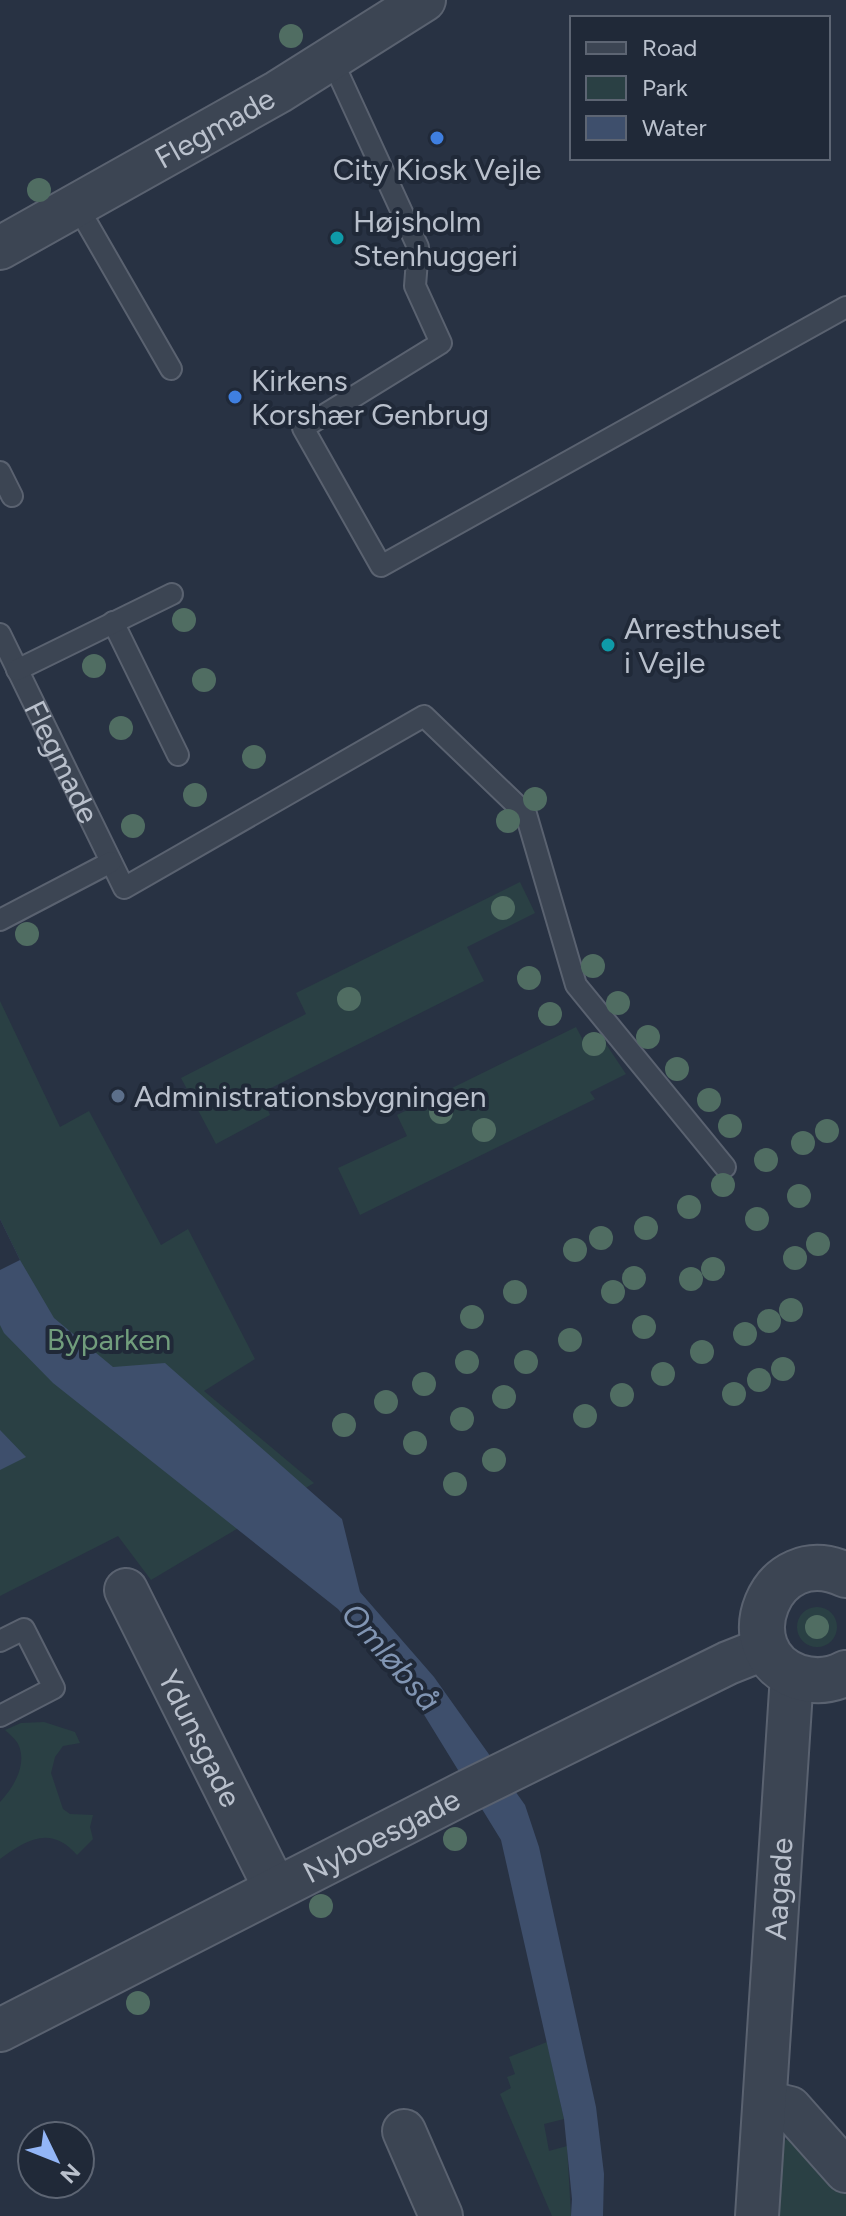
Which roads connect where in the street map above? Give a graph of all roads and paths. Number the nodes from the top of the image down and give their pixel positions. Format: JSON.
{"nodes":[{"id":1,"x":424,"y":0,"type":"edge"},
{"id":2,"x":331,"y":58,"type":"junction"},
{"id":3,"x":76,"y":204,"type":"junction"},
{"id":4,"x":0,"y":248,"type":"edge"},
{"id":5,"x":846,"y":307,"type":"edge"},
{"id":6,"x":171,"y":369,"type":"dead end"},
{"id":7,"x":0,"y":472,"type":"edge"},
{"id":8,"x":12,"y":496,"type":"dead end"},
{"id":9,"x":172,"y":594,"type":"dead end"},
{"id":10,"x":113,"y":622,"type":"junction"},
{"id":11,"x":0,"y":634,"type":"edge"},
{"id":12,"x":17,"y":670,"type":"junction"},
{"id":13,"x":178,"y":755,"type":"dead end"},
{"id":14,"x":111,"y":862,"type":"junction"},
{"id":15,"x":0,"y":920,"type":"edge"},
{"id":16,"x":725,"y":1167,"type":"dead end"},
{"id":17,"x":841,"y":1566,"type":"edge"},
{"id":18,"x":126,"y":1590,"type":"dead end"},
{"id":19,"x":0,"y":1641,"type":"edge"},
{"id":20,"x":779,"y":1661,"type":"junction"},
{"id":21,"x":846,"y":1673,"type":"edge"},
{"id":22,"x":0,"y":1716,"type":"edge"},
{"id":23,"x":275,"y":1888,"type":"junction"},
{"id":24,"x":0,"y":2030,"type":"edge"},
{"id":25,"x":765,"y":2102,"type":"junction"},
{"id":26,"x":404,"y":2131,"type":"dead end"},
{"id":27,"x":846,"y":2171,"type":"edge"},
{"id":28,"x":441,"y":2216,"type":"edge"},
{"id":29,"x":757,"y":2216,"type":"edge"}],
"edges":[{"from":1,"to":2,"type":"street","name":"Flegmade"},
{"from":2,"to":3,"type":"street","name":"Flegmade"},
{"from":2,"to":5,"type":"lane"},
{"from":3,"to":4,"type":"street","name":"Flegmade"},
{"from":3,"to":6,"type":"lane"},
{"from":7,"to":8,"type":"lane"},
{"from":9,"to":10,"type":"lane"},
{"from":10,"to":12,"type":"lane"},
{"from":10,"to":13,"type":"lane"},
{"from":11,"to":12,"type":"lane","name":"Flegmade"},
{"from":12,"to":14,"type":"lane","name":"Flegmade"},
{"from":14,"to":15,"type":"lane"},
{"from":14,"to":16,"type":"lane","name":"Flegmade"},
{"from":17,"to":20,"type":"street"},
{"from":18,"to":23,"type":"street","name":"Ydunsgade"},
{"from":19,"to":22,"type":"lane"},
{"from":20,"to":21,"type":"street"},
{"from":20,"to":23,"type":"street","name":"Nyboesgade"},
{"from":20,"to":25,"type":"street","name":"Aagade"},
{"from":23,"to":24,"type":"street","name":"Nyboesgade"},
{"from":25,"to":27,"type":"street"},
{"from":25,"to":29,"type":"street","name":"Aagade"},
{"from":26,"to":28,"type":"street"}]}
